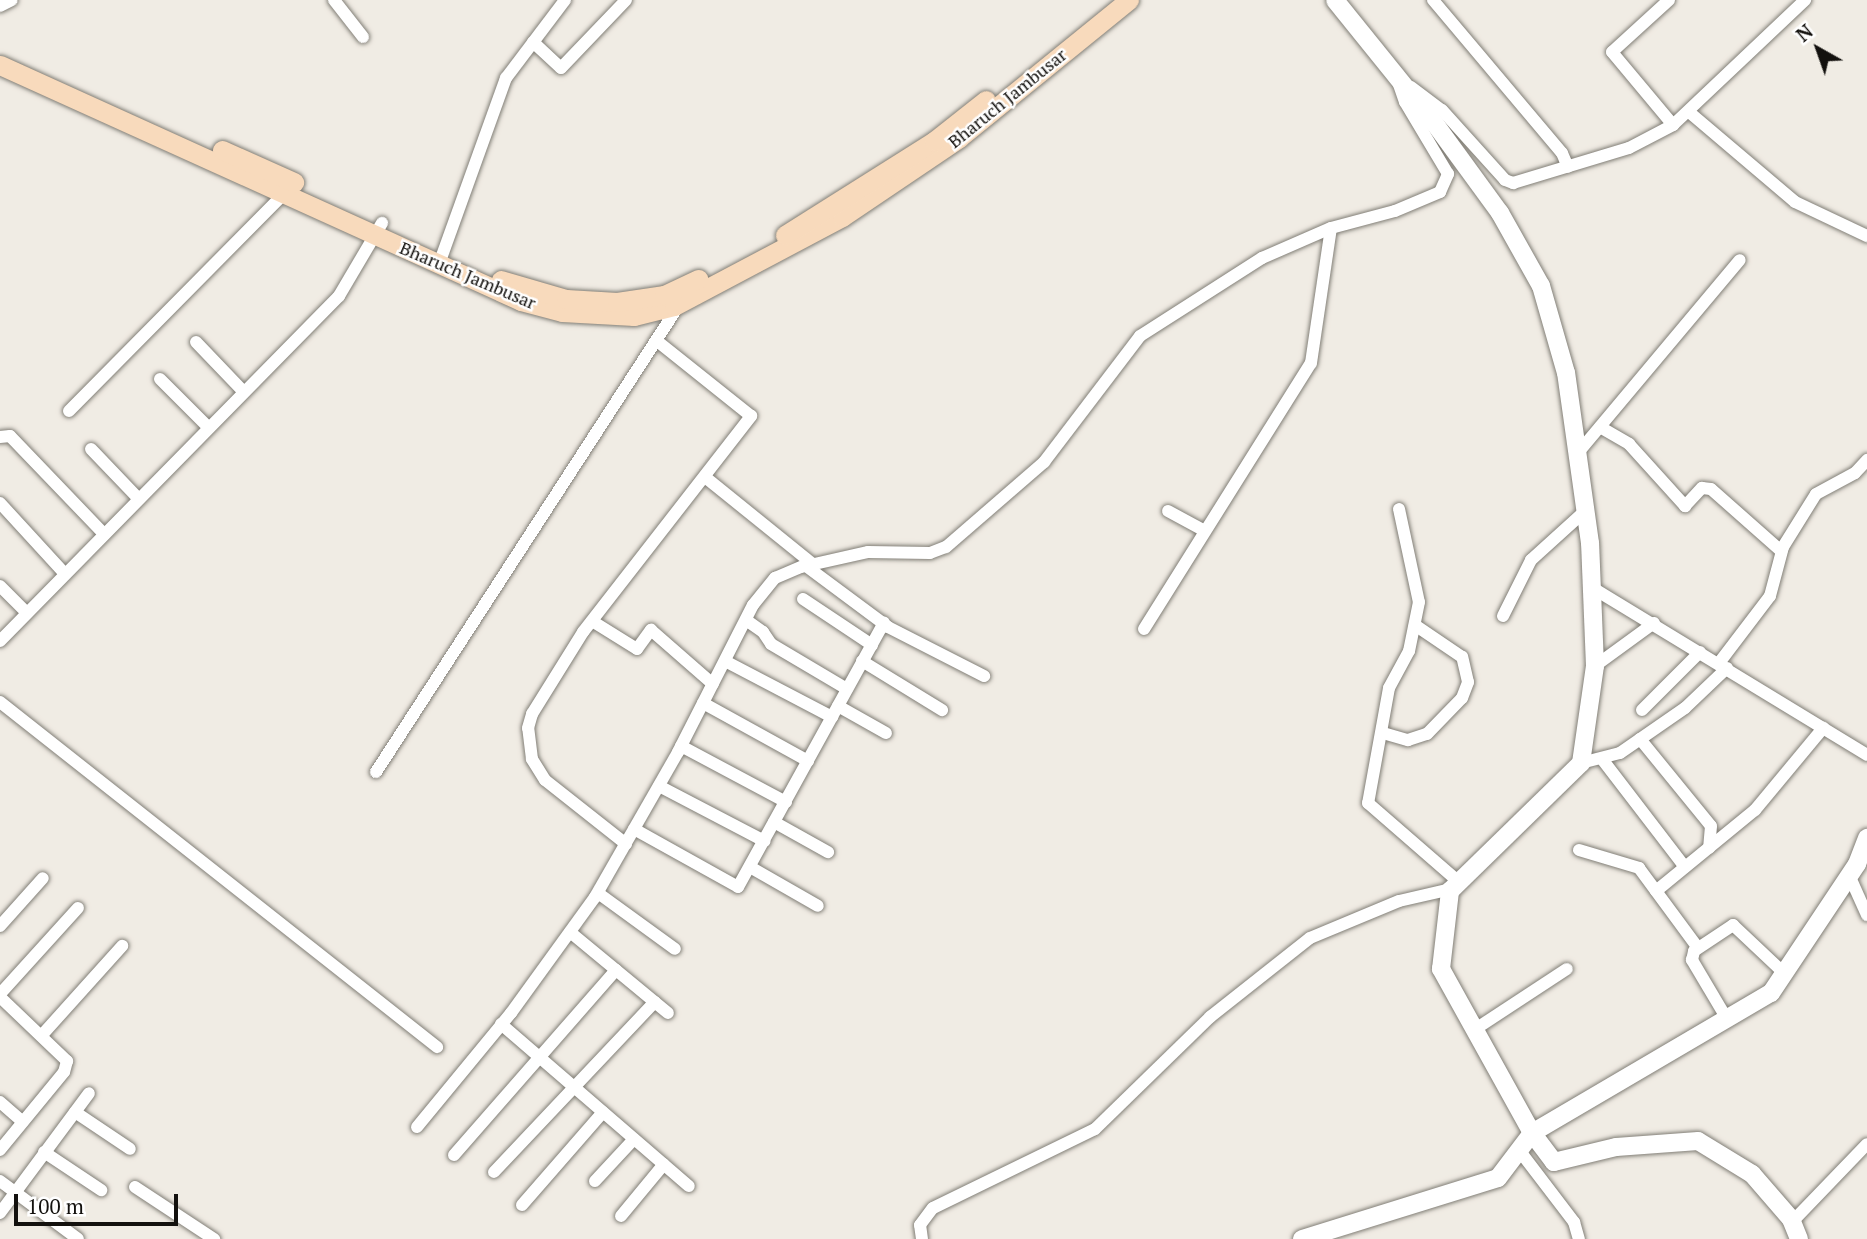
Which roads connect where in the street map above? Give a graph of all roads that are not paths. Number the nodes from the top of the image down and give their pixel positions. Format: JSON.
{"nodes":[{"id":1,"x":12,"y":0,"type":"edge"},
{"id":2,"x":334,"y":0,"type":"edge"},
{"id":3,"x":565,"y":0,"type":"edge"},
{"id":4,"x":626,"y":0,"type":"edge"},
{"id":5,"x":1110,"y":0,"type":"edge"},
{"id":6,"x":1129,"y":0,"type":"edge"},
{"id":7,"x":1335,"y":0,"type":"edge"},
{"id":8,"x":1433,"y":0,"type":"edge"},
{"id":9,"x":1670,"y":0,"type":"edge"},
{"id":10,"x":1805,"y":0,"type":"edge"},
{"id":11,"x":0,"y":6,"type":"edge"},
{"id":12,"x":363,"y":37,"type":"dead end"},
{"id":13,"x":533,"y":43,"type":"junction"},
{"id":14,"x":0,"y":53,"type":"edge"},
{"id":15,"x":0,"y":65,"type":"edge"},
{"id":16,"x":1397,"y":77,"type":"junction"},
{"id":17,"x":1689,"y":112,"type":"junction"},
{"id":18,"x":130,"y":117,"type":"junction"},
{"id":19,"x":1673,"y":125,"type":"junction"},
{"id":20,"x":1568,"y":167,"type":"junction"},
{"id":21,"x":285,"y":193,"type":"junction"},
{"id":22,"x":379,"y":228,"type":"junction"},
{"id":23,"x":1331,"y":233,"type":"junction"},
{"id":24,"x":1867,"y":236,"type":"edge"},
{"id":25,"x":441,"y":258,"type":"junction"},
{"id":26,"x":1740,"y":260,"type":"dead end"},
{"id":27,"x":682,"y":302,"type":"junction"},
{"id":28,"x":658,"y":304,"type":"junction"},
{"id":29,"x":657,"y":341,"type":"junction"},
{"id":30,"x":196,"y":342,"type":"dead end"},
{"id":31,"x":160,"y":379,"type":"dead end"},
{"id":32,"x":244,"y":392,"type":"junction"},
{"id":33,"x":69,"y":411,"type":"dead end"},
{"id":34,"x":1600,"y":427,"type":"junction"},
{"id":35,"x":209,"y":428,"type":"junction"},
{"id":36,"x":0,"y":437,"type":"edge"},
{"id":37,"x":91,"y":449,"type":"dead end"},
{"id":38,"x":1577,"y":454,"type":"junction"},
{"id":39,"x":1867,"y":460,"type":"edge"},
{"id":40,"x":705,"y":477,"type":"junction"},
{"id":41,"x":139,"y":499,"type":"junction"},
{"id":42,"x":0,"y":503,"type":"edge"},
{"id":43,"x":1399,"y":509,"type":"dead end"},
{"id":44,"x":1168,"y":511,"type":"dead end"},
{"id":45,"x":1586,"y":512,"type":"junction"},
{"id":46,"x":1205,"y":531,"type":"junction"},
{"id":47,"x":104,"y":534,"type":"junction"},
{"id":48,"x":1781,"y":551,"type":"junction"},
{"id":49,"x":810,"y":565,"type":"junction"},
{"id":50,"x":65,"y":574,"type":"junction"},
{"id":51,"x":0,"y":586,"type":"edge"},
{"id":52,"x":1591,"y":587,"type":"junction"},
{"id":53,"x":803,"y":599,"type":"dead end"},
{"id":54,"x":27,"y":613,"type":"junction"},
{"id":55,"x":1503,"y":616,"type":"dead end"},
{"id":56,"x":746,"y":620,"type":"junction"},
{"id":57,"x":592,"y":621,"type":"junction"},
{"id":58,"x":884,"y":623,"type":"junction"},
{"id":59,"x":1654,"y":623,"type":"junction"},
{"id":60,"x":1415,"y":625,"type":"junction"},
{"id":61,"x":1144,"y":629,"type":"dead end"},
{"id":62,"x":0,"y":641,"type":"edge"},
{"id":63,"x":872,"y":645,"type":"junction"},
{"id":64,"x":1700,"y":652,"type":"junction"},
{"id":65,"x":863,"y":661,"type":"junction"},
{"id":66,"x":724,"y":662,"type":"junction"},
{"id":67,"x":1595,"y":666,"type":"junction"},
{"id":68,"x":1723,"y":666,"type":"junction"},
{"id":69,"x":984,"y":676,"type":"dead end"},
{"id":70,"x":713,"y":684,"type":"junction"},
{"id":71,"x":847,"y":689,"type":"junction"},
{"id":72,"x":0,"y":702,"type":"edge"},
{"id":73,"x":703,"y":703,"type":"junction"},
{"id":74,"x":942,"y":710,"type":"dead end"},
{"id":75,"x":1642,"y":710,"type":"dead end"},
{"id":76,"x":835,"y":712,"type":"junction"},
{"id":77,"x":1823,"y":728,"type":"junction"},
{"id":78,"x":886,"y":733,"type":"dead end"},
{"id":79,"x":1383,"y":733,"type":"junction"},
{"id":80,"x":1640,"y":739,"type":"junction"},
{"id":81,"x":681,"y":746,"type":"junction"},
{"id":82,"x":1867,"y":755,"type":"edge"},
{"id":83,"x":1602,"y":759,"type":"junction"},
{"id":84,"x":808,"y":761,"type":"junction"},
{"id":85,"x":1581,"y":763,"type":"junction"},
{"id":86,"x":376,"y":772,"type":"dead end"},
{"id":87,"x":659,"y":786,"type":"junction"},
{"id":88,"x":786,"y":802,"type":"junction"},
{"id":89,"x":774,"y":822,"type":"junction"},
{"id":90,"x":634,"y":829,"type":"junction"},
{"id":91,"x":1867,"y":838,"type":"edge"},
{"id":92,"x":764,"y":841,"type":"junction"},
{"id":93,"x":626,"y":844,"type":"junction"},
{"id":94,"x":1709,"y":848,"type":"junction"},
{"id":95,"x":1579,"y":850,"type":"dead end"},
{"id":96,"x":828,"y":852,"type":"dead end"},
{"id":97,"x":750,"y":867,"type":"junction"},
{"id":98,"x":1685,"y":867,"type":"junction"},
{"id":99,"x":1849,"y":875,"type":"junction"},
{"id":100,"x":43,"y":878,"type":"dead end"},
{"id":101,"x":1455,"y":886,"type":"junction"},
{"id":102,"x":1656,"y":891,"type":"junction"},
{"id":103,"x":598,"y":892,"type":"junction"},
{"id":104,"x":818,"y":906,"type":"dead end"},
{"id":105,"x":78,"y":908,"type":"dead end"},
{"id":106,"x":1867,"y":915,"type":"edge"},
{"id":107,"x":0,"y":926,"type":"edge"},
{"id":108,"x":570,"y":932,"type":"junction"},
{"id":109,"x":122,"y":946,"type":"dead end"},
{"id":110,"x":1698,"y":948,"type":"junction"},
{"id":111,"x":675,"y":949,"type":"dead end"},
{"id":112,"x":1567,"y":969,"type":"dead end"},
{"id":113,"x":616,"y":970,"type":"junction"},
{"id":114,"x":1784,"y":973,"type":"junction"},
{"id":115,"x":0,"y":995,"type":"edge"},
{"id":116,"x":655,"y":1002,"type":"junction"},
{"id":117,"x":668,"y":1013,"type":"dead end"},
{"id":118,"x":1727,"y":1018,"type":"junction"},
{"id":119,"x":501,"y":1024,"type":"junction"},
{"id":120,"x":1474,"y":1030,"type":"junction"},
{"id":121,"x":42,"y":1035,"type":"junction"},
{"id":122,"x":437,"y":1047,"type":"dead end"},
{"id":123,"x":540,"y":1058,"type":"junction"},
{"id":124,"x":574,"y":1088,"type":"junction"},
{"id":125,"x":89,"y":1093,"type":"dead end"},
{"id":126,"x":0,"y":1102,"type":"edge"},
{"id":127,"x":75,"y":1112,"type":"junction"},
{"id":128,"x":603,"y":1112,"type":"junction"},
{"id":129,"x":23,"y":1122,"type":"junction"},
{"id":130,"x":417,"y":1127,"type":"dead end"},
{"id":131,"x":1531,"y":1133,"type":"junction"},
{"id":132,"x":634,"y":1139,"type":"junction"},
{"id":133,"x":1867,"y":1144,"type":"edge"},
{"id":134,"x":130,"y":1149,"type":"dead end"},
{"id":135,"x":0,"y":1150,"type":"edge"},
{"id":136,"x":1519,"y":1150,"type":"junction"},
{"id":137,"x":44,"y":1152,"type":"junction"},
{"id":138,"x":454,"y":1155,"type":"dead end"},
{"id":139,"x":664,"y":1164,"type":"junction"},
{"id":140,"x":494,"y":1172,"type":"dead end"},
{"id":141,"x":0,"y":1181,"type":"edge"},
{"id":142,"x":595,"y":1181,"type":"dead end"},
{"id":143,"x":689,"y":1186,"type":"dead end"},
{"id":144,"x":135,"y":1187,"type":"dead end"},
{"id":145,"x":101,"y":1190,"type":"dead end"},
{"id":146,"x":14,"y":1192,"type":"junction"},
{"id":147,"x":522,"y":1205,"type":"dead end"},
{"id":148,"x":0,"y":1213,"type":"edge"},
{"id":149,"x":621,"y":1216,"type":"dead end"},
{"id":150,"x":1792,"y":1222,"type":"junction"},
{"id":151,"x":78,"y":1239,"type":"edge"},
{"id":152,"x":214,"y":1239,"type":"edge"},
{"id":153,"x":922,"y":1239,"type":"edge"},
{"id":154,"x":1302,"y":1239,"type":"edge"},
{"id":155,"x":1579,"y":1239,"type":"edge"},
{"id":156,"x":1799,"y":1239,"type":"edge"}],
"edges":[{"from":1,"to":11,"type":"street"},
{"from":2,"to":12,"type":"street"},
{"from":3,"to":13,"type":"street"},
{"from":4,"to":13,"type":"street"},
{"from":5,"to":28,"type":"main road","name":"Bharuch Jambusar"},
{"from":6,"to":27,"type":"main road","name":"Bharuch Jambusar"},
{"from":7,"to":16,"type":"main road"},
{"from":8,"to":20,"type":"street"},
{"from":9,"to":19,"type":"street"},
{"from":10,"to":17,"type":"street"},
{"from":13,"to":25,"type":"street"},
{"from":14,"to":18,"type":"main road","name":"Bharuch Jambusar"},
{"from":15,"to":18,"type":"main road","name":"Bharuch Jambusar"},
{"from":16,"to":20,"type":"street"},
{"from":16,"to":23,"type":"street"},
{"from":16,"to":38,"type":"main road"},
{"from":17,"to":19,"type":"street"},
{"from":17,"to":24,"type":"street"},
{"from":18,"to":21,"type":"main road","name":"Bharuch Jambusar"},
{"from":18,"to":22,"type":"main road","name":"Bharuch Jambusar"},
{"from":19,"to":20,"type":"street"},
{"from":21,"to":22,"type":"main road","name":"Bharuch Jambusar"},
{"from":21,"to":33,"type":"street"},
{"from":22,"to":25,"type":"main road","name":"Bharuch Jambusar"},
{"from":22,"to":32,"type":"street"},
{"from":23,"to":46,"type":"street"},
{"from":23,"to":49,"type":"street"},
{"from":25,"to":28,"type":"main road","name":"Bharuch Jambusar"},
{"from":26,"to":34,"type":"street"},
{"from":27,"to":28,"type":"main road","name":"Bharuch Jambusar"},
{"from":27,"to":29,"type":"street"},
{"from":29,"to":40,"type":"street"},
{"from":29,"to":86,"type":"street"},
{"from":30,"to":32,"type":"street"},
{"from":31,"to":35,"type":"street"},
{"from":32,"to":35,"type":"street"},
{"from":34,"to":38,"type":"street"},
{"from":34,"to":48,"type":"street"},
{"from":35,"to":41,"type":"street"},
{"from":36,"to":47,"type":"street"},
{"from":37,"to":41,"type":"street"},
{"from":38,"to":45,"type":"main road"},
{"from":39,"to":48,"type":"street"},
{"from":40,"to":49,"type":"street"},
{"from":40,"to":57,"type":"street"},
{"from":41,"to":47,"type":"street"},
{"from":42,"to":50,"type":"street"},
{"from":43,"to":60,"type":"street"},
{"from":44,"to":46,"type":"street"},
{"from":45,"to":52,"type":"main road"},
{"from":45,"to":55,"type":"street"},
{"from":46,"to":61,"type":"street"},
{"from":47,"to":50,"type":"street"},
{"from":48,"to":68,"type":"street"},
{"from":49,"to":56,"type":"street"},
{"from":49,"to":58,"type":"street"},
{"from":50,"to":54,"type":"street"},
{"from":51,"to":54,"type":"street"},
{"from":52,"to":59,"type":"street"},
{"from":52,"to":67,"type":"main road"},
{"from":53,"to":63,"type":"street"},
{"from":54,"to":62,"type":"street"},
{"from":56,"to":66,"type":"street"},
{"from":56,"to":71,"type":"street"},
{"from":57,"to":70,"type":"street"},
{"from":57,"to":93,"type":"street"},
{"from":58,"to":63,"type":"street"},
{"from":58,"to":69,"type":"street"},
{"from":59,"to":64,"type":"street"},
{"from":59,"to":67,"type":"street"},
{"from":60,"to":79,"type":"street"},
{"from":60,"to":79,"type":"street"},
{"from":63,"to":65,"type":"street"},
{"from":64,"to":68,"type":"street"},
{"from":64,"to":75,"type":"street"},
{"from":65,"to":71,"type":"street"},
{"from":65,"to":74,"type":"street"},
{"from":66,"to":70,"type":"street"},
{"from":66,"to":76,"type":"street"},
{"from":67,"to":85,"type":"main road"},
{"from":68,"to":77,"type":"street"},
{"from":68,"to":80,"type":"street"},
{"from":70,"to":73,"type":"street"},
{"from":71,"to":76,"type":"street"},
{"from":72,"to":122,"type":"street"},
{"from":73,"to":81,"type":"street"},
{"from":73,"to":84,"type":"street"},
{"from":76,"to":78,"type":"street"},
{"from":76,"to":84,"type":"street"},
{"from":77,"to":82,"type":"street"},
{"from":77,"to":94,"type":"street"},
{"from":79,"to":101,"type":"street"},
{"from":80,"to":83,"type":"street"},
{"from":80,"to":94,"type":"street"},
{"from":81,"to":87,"type":"street"},
{"from":81,"to":88,"type":"street"},
{"from":83,"to":85,"type":"street"},
{"from":83,"to":98,"type":"street"},
{"from":84,"to":88,"type":"street"},
{"from":85,"to":101,"type":"main road"},
{"from":87,"to":90,"type":"street"},
{"from":87,"to":92,"type":"street"},
{"from":88,"to":89,"type":"street"},
{"from":89,"to":92,"type":"street"},
{"from":89,"to":96,"type":"street"},
{"from":90,"to":93,"type":"street"},
{"from":90,"to":97,"type":"street"},
{"from":91,"to":99,"type":"main road"},
{"from":92,"to":97,"type":"street"},
{"from":93,"to":103,"type":"street"},
{"from":94,"to":98,"type":"street"},
{"from":95,"to":102,"type":"street"},
{"from":97,"to":104,"type":"street"},
{"from":98,"to":102,"type":"street"},
{"from":99,"to":106,"type":"street"},
{"from":99,"to":114,"type":"main road"},
{"from":100,"to":107,"type":"street"},
{"from":101,"to":120,"type":"main road"},
{"from":101,"to":153,"type":"street"},
{"from":102,"to":110,"type":"street"},
{"from":103,"to":108,"type":"street"},
{"from":103,"to":111,"type":"street"},
{"from":105,"to":115,"type":"street"},
{"from":108,"to":113,"type":"street"},
{"from":108,"to":119,"type":"street"},
{"from":109,"to":121,"type":"street"},
{"from":110,"to":114,"type":"street"},
{"from":110,"to":118,"type":"street"},
{"from":112,"to":120,"type":"street"},
{"from":113,"to":116,"type":"street"},
{"from":113,"to":123,"type":"street"},
{"from":114,"to":118,"type":"main road"},
{"from":115,"to":121,"type":"street"},
{"from":116,"to":117,"type":"street"},
{"from":116,"to":124,"type":"street"},
{"from":118,"to":131,"type":"main road"},
{"from":119,"to":123,"type":"street"},
{"from":119,"to":130,"type":"street"},
{"from":120,"to":131,"type":"main road"},
{"from":121,"to":129,"type":"street"},
{"from":123,"to":124,"type":"street"},
{"from":123,"to":138,"type":"street"},
{"from":124,"to":128,"type":"street"},
{"from":124,"to":140,"type":"street"},
{"from":125,"to":127,"type":"street"},
{"from":126,"to":129,"type":"street"},
{"from":127,"to":134,"type":"street"},
{"from":127,"to":137,"type":"street"},
{"from":128,"to":132,"type":"street"},
{"from":128,"to":147,"type":"street"},
{"from":129,"to":135,"type":"street"},
{"from":131,"to":136,"type":"main road"},
{"from":131,"to":150,"type":"main road"},
{"from":132,"to":139,"type":"street"},
{"from":132,"to":142,"type":"street"},
{"from":133,"to":150,"type":"street"},
{"from":136,"to":154,"type":"main road"},
{"from":136,"to":155,"type":"street"},
{"from":137,"to":145,"type":"street"},
{"from":137,"to":146,"type":"street"},
{"from":139,"to":143,"type":"street"},
{"from":139,"to":149,"type":"street"},
{"from":141,"to":146,"type":"street"},
{"from":144,"to":152,"type":"street"},
{"from":146,"to":148,"type":"street"},
{"from":146,"to":151,"type":"street"},
{"from":150,"to":156,"type":"main road"}]}
